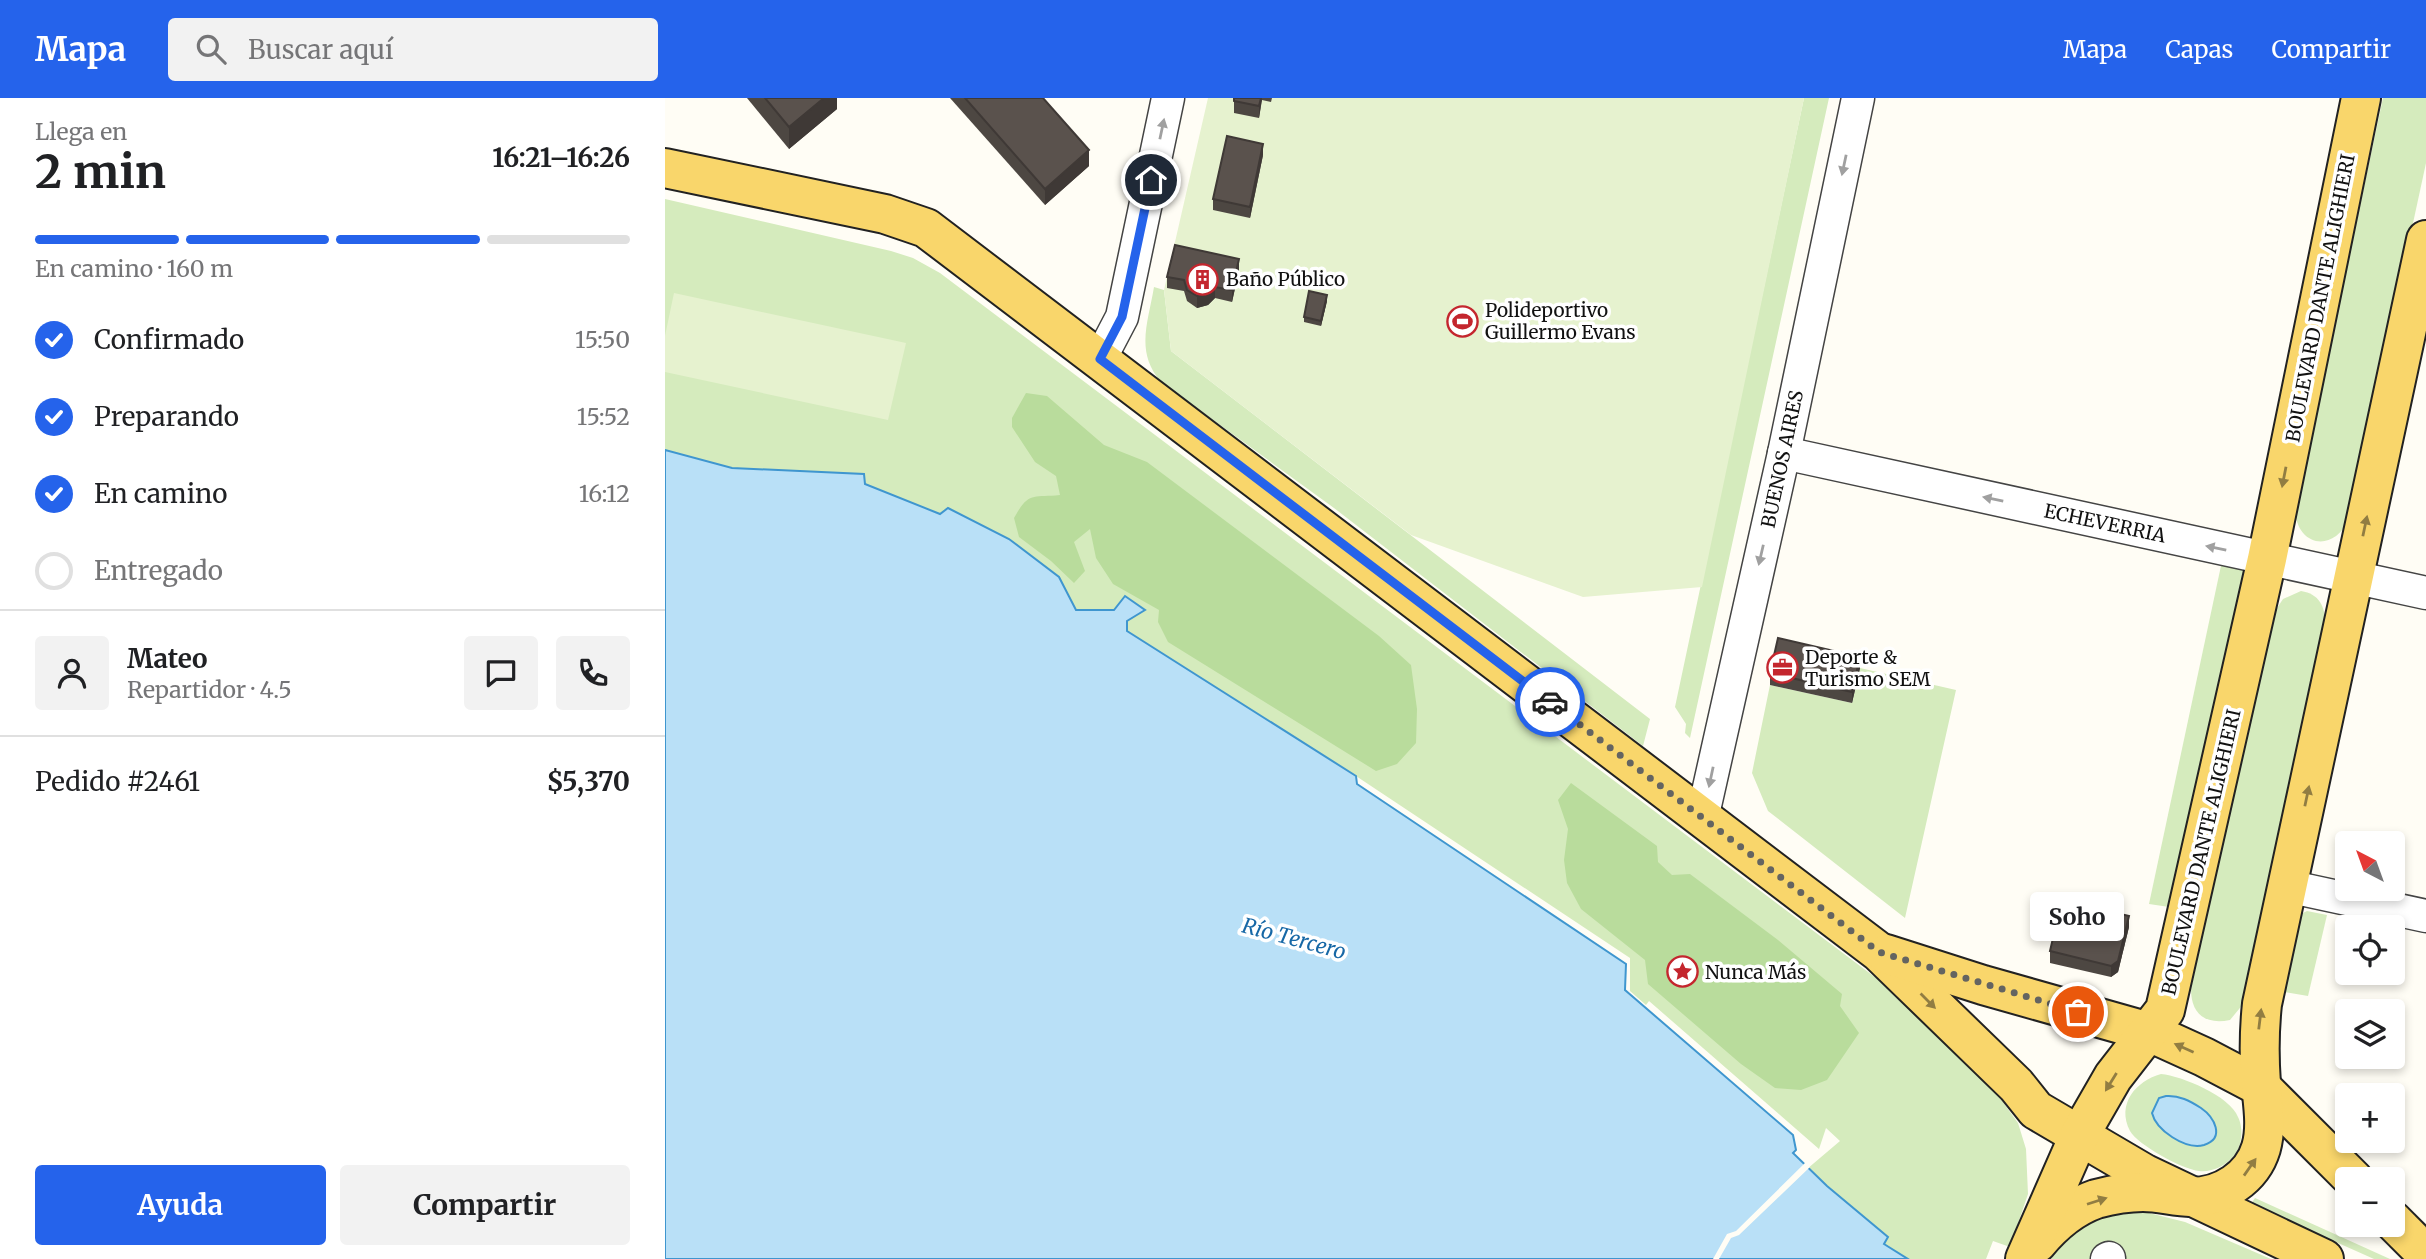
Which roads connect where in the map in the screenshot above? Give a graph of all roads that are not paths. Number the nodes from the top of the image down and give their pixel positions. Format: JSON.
{"nodes":[{"id":1,"x":1168,"y":98,"type":"edge"},
{"id":2,"x":1858,"y":98,"type":"edge"},
{"id":3,"x":2361,"y":98,"type":"edge"},
{"id":4,"x":665,"y":168,"type":"edge"},
{"id":5,"x":2426,"y":240,"type":"edge"},
{"id":6,"x":1100,"y":359,"type":"junction"},
{"id":7,"x":1784,"y":453,"type":"junction"},
{"id":8,"x":2267,"y":559,"type":"junction"},
{"id":9,"x":2354,"y":578,"type":"junction"},
{"id":10,"x":2426,"y":593,"type":"edge"},
{"id":11,"x":1702,"y":819,"type":"junction"},
{"id":12,"x":2287,"y":886,"type":"junction"},
{"id":13,"x":2426,"y":916,"type":"edge"},
{"id":14,"x":1879,"y":952,"type":"junction"},
{"id":15,"x":2149,"y":1032,"type":"junction"},
{"id":16,"x":2261,"y":1087,"type":"junction"},
{"id":17,"x":2036,"y":1110,"type":"junction"},
{"id":18,"x":2079,"y":1136,"type":"junction"},
{"id":19,"x":2341,"y":1167,"type":"edge"},
{"id":20,"x":2192,"y":1197,"type":"junction"},
{"id":21,"x":2405,"y":1233,"type":"edge"},
{"id":22,"x":2426,"y":1254,"type":"edge"},
{"id":23,"x":2025,"y":1258,"type":"edge"},
{"id":24,"x":2324,"y":1259,"type":"edge"}],
"edges":[{"from":6,"to":1,"type":"street","one_way":true},
{"from":2,"to":7,"type":"street","name":"BUENOS AIRES","one_way":true},
{"from":3,"to":8,"type":"main road","name":"BOULEVARD DANTE ALIGHIERI","one_way":true},
{"from":4,"to":6,"type":"main road"},
{"from":9,"to":5,"type":"main road","one_way":true},
{"from":6,"to":11,"type":"main road"},
{"from":8,"to":7,"type":"street","name":"ECHEVERRIA","one_way":true},
{"from":7,"to":11,"type":"street","name":"BUENOS AIRES","one_way":true},
{"from":8,"to":9,"type":"street","name":"ECHEVERRIA"},
{"from":8,"to":15,"type":"main road","name":"BOULEVARD DANTE ALIGHIERI"},
{"from":9,"to":10,"type":"street","name":"ECHEVERRIA"},
{"from":12,"to":9,"type":"main road","one_way":true},
{"from":11,"to":14,"type":"main road"},
{"from":12,"to":13,"type":"street"},
{"from":16,"to":12,"type":"main road","one_way":true},
{"from":14,"to":15,"type":"main road"},
{"from":14,"to":17,"type":"main road","one_way":true},
{"from":16,"to":15,"type":"main road","one_way":true},
{"from":15,"to":18,"type":"main road","name":"BOULEVARD DANTE ALIGHIERI","one_way":true},
{"from":16,"to":19,"type":"main road"},
{"from":20,"to":16,"type":"main road","one_way":true},
{"from":17,"to":18,"type":"main road"},
{"from":17,"to":23,"type":"main road"},
{"from":18,"to":20,"type":"main road"},
{"from":18,"to":23,"type":"main road","name":"BOULEVARD DANTE ALIGHIERI"},
{"from":23,"to":20,"type":"main road","one_way":true},
{"from":20,"to":24,"type":"main road"},
{"from":21,"to":22,"type":"main road"}]}
